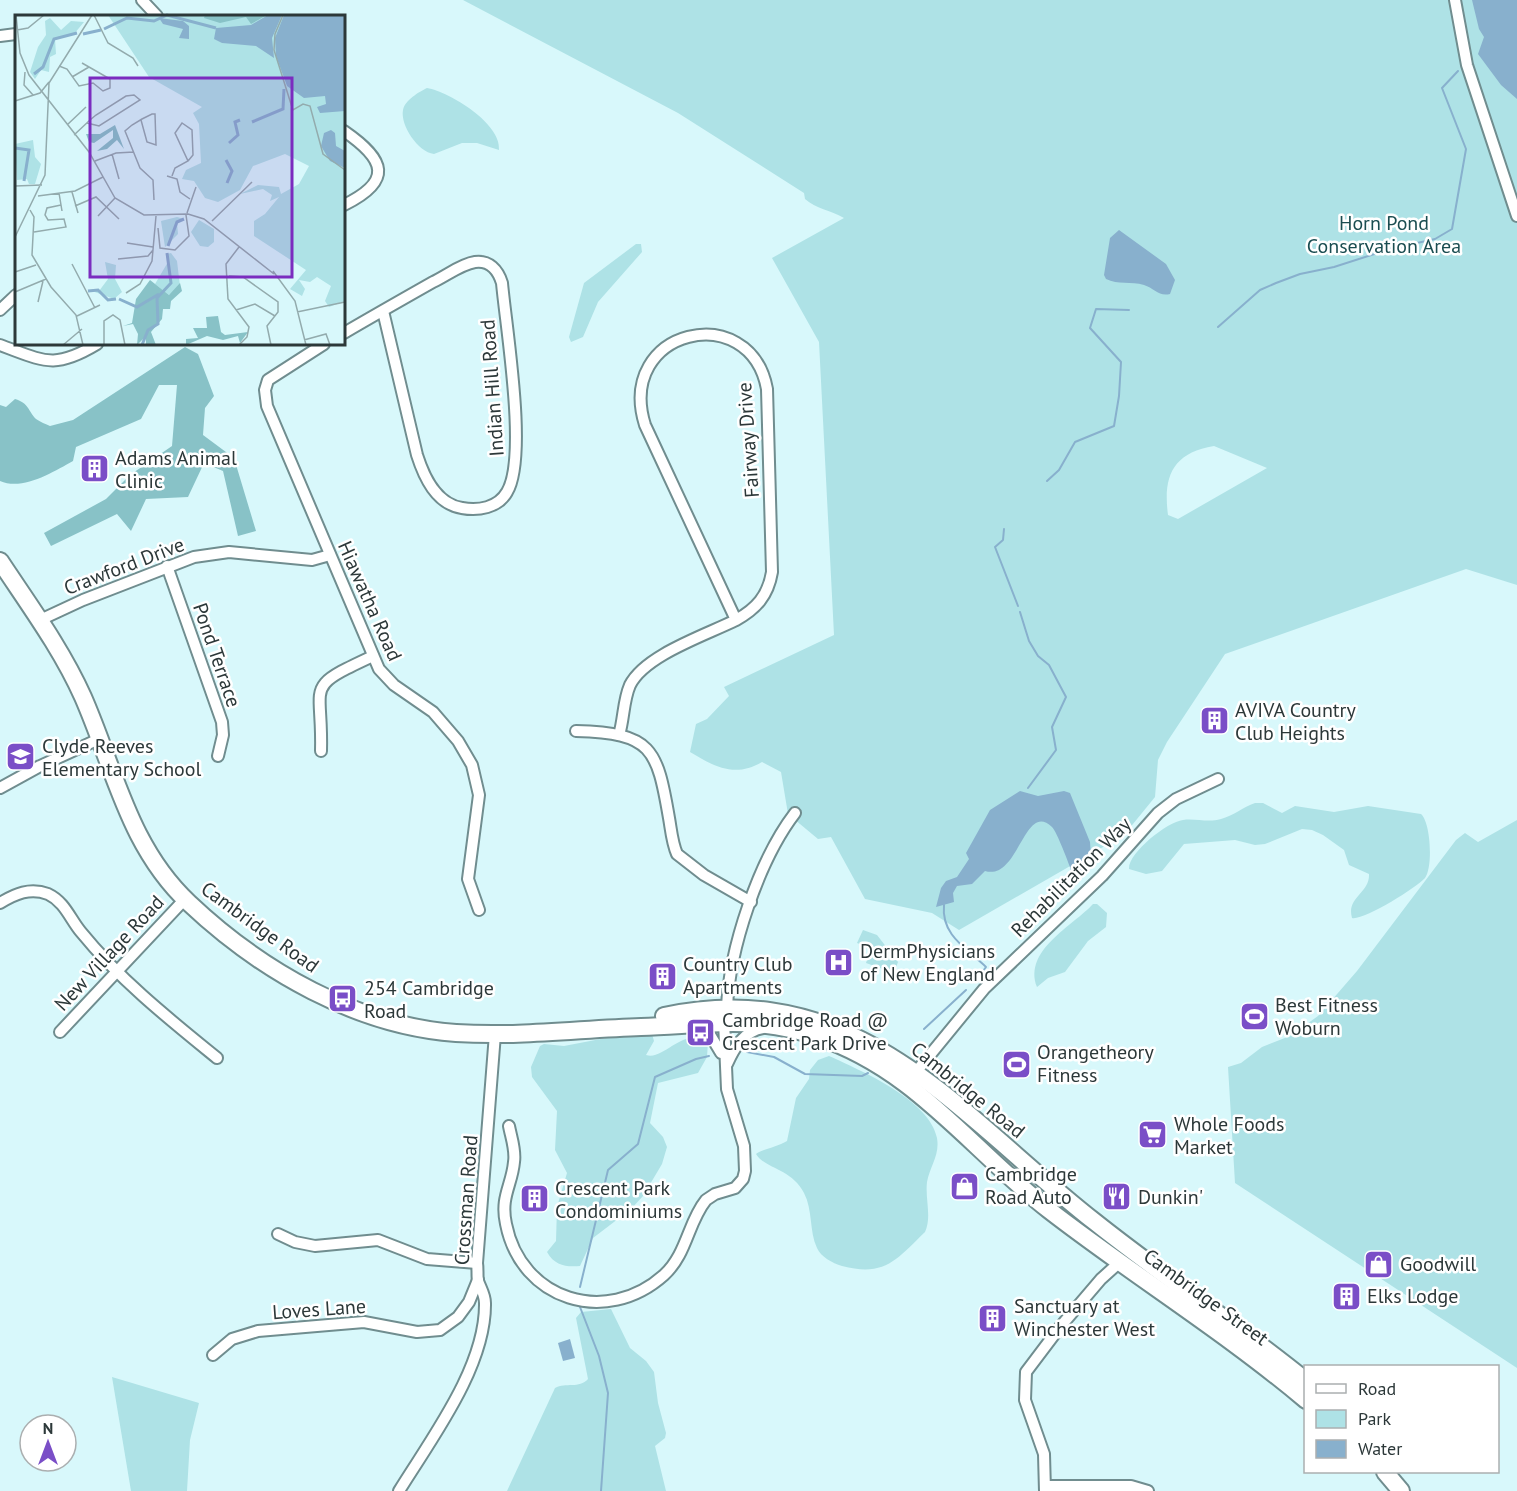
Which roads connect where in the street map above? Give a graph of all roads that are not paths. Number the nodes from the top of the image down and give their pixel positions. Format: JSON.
{"nodes":[{"id":1,"x":142,"y":0,"type":"edge"},
{"id":2,"x":1455,"y":0,"type":"edge"},
{"id":3,"x":156,"y":15,"type":"edge"},
{"id":4,"x":15,"y":34,"type":"edge"},
{"id":5,"x":0,"y":36,"type":"edge"},
{"id":6,"x":345,"y":132,"type":"edge"},
{"id":7,"x":345,"y":205,"type":"edge"},
{"id":8,"x":1517,"y":216,"type":"edge"},
{"id":9,"x":15,"y":296,"type":"edge"},
{"id":10,"x":0,"y":310,"type":"edge"},
{"id":11,"x":383,"y":310,"type":"junction"},
{"id":12,"x":345,"y":332,"type":"edge"},
{"id":13,"x":0,"y":345,"type":"edge"},
{"id":14,"x":95,"y":345,"type":"edge"},
{"id":15,"x":322,"y":345,"type":"edge"},
{"id":16,"x":330,"y":555,"type":"junction"},
{"id":17,"x":0,"y":561,"type":"edge"},
{"id":18,"x":167,"y":566,"type":"junction"},
{"id":19,"x":40,"y":620,"type":"junction"},
{"id":20,"x":736,"y":620,"type":"junction"},
{"id":21,"x":373,"y":656,"type":"junction"},
{"id":22,"x":576,"y":731,"type":"dead end"},
{"id":23,"x":619,"y":735,"type":"junction"},
{"id":24,"x":99,"y":739,"type":"junction"},
{"id":25,"x":321,"y":751,"type":"dead end"},
{"id":26,"x":218,"y":756,"type":"dead end"},
{"id":27,"x":1218,"y":778,"type":"dead end"},
{"id":28,"x":0,"y":788,"type":"edge"},
{"id":29,"x":795,"y":813,"type":"dead end"},
{"id":30,"x":185,"y":899,"type":"junction"},
{"id":31,"x":751,"y":902,"type":"junction"},
{"id":32,"x":0,"y":903,"type":"edge"},
{"id":33,"x":479,"y":910,"type":"dead end"},
{"id":34,"x":116,"y":970,"type":"junction"},
{"id":35,"x":728,"y":1017,"type":"junction"},
{"id":36,"x":687,"y":1024,"type":"junction"},
{"id":37,"x":620,"y":1028,"type":"junction"},
{"id":38,"x":789,"y":1029,"type":"junction"},
{"id":39,"x":60,"y":1032,"type":"dead end"},
{"id":40,"x":495,"y":1034,"type":"junction"},
{"id":41,"x":217,"y":1058,"type":"dead end"},
{"id":42,"x":729,"y":1059,"type":"junction"},
{"id":43,"x":916,"y":1072,"type":"junction"},
{"id":44,"x":509,"y":1126,"type":"dead end"},
{"id":45,"x":994,"y":1137,"type":"junction"},
{"id":46,"x":982,"y":1151,"type":"junction"},
{"id":47,"x":1096,"y":1224,"type":"joint"},
{"id":48,"x":1078,"y":1232,"type":"junction"},
{"id":49,"x":278,"y":1234,"type":"dead end"},
{"id":50,"x":1121,"y":1261,"type":"junction"},
{"id":51,"x":477,"y":1263,"type":"junction"},
{"id":52,"x":1101,"y":1279,"type":"junction"},
{"id":53,"x":478,"y":1280,"type":"junction"},
{"id":54,"x":1196,"y":1306,"type":"junction"},
{"id":55,"x":213,"y":1355,"type":"dead end"},
{"id":56,"x":1304,"y":1380,"type":"edge"},
{"id":57,"x":1304,"y":1399,"type":"edge"},
{"id":58,"x":1386,"y":1473,"type":"edge"},
{"id":59,"x":1045,"y":1489,"type":"edge"},
{"id":60,"x":399,"y":1491,"type":"edge"},
{"id":61,"x":1148,"y":1491,"type":"edge"},
{"id":62,"x":1401,"y":1491,"type":"edge"}],
"edges":[{"from":1,"to":3,"type":"street"},
{"from":2,"to":8,"type":"street"},
{"from":4,"to":5,"type":"street"},
{"from":6,"to":7,"type":"street"},
{"from":9,"to":10,"type":"street"},
{"from":11,"to":11,"type":"street","name":"Indian Hill Road"},
{"from":11,"to":12,"type":"street"},
{"from":13,"to":14,"type":"street"},
{"from":15,"to":16,"type":"street","name":"Hiawatha Road"},
{"from":16,"to":18,"type":"street","name":"Crawford Drive"},
{"from":16,"to":21,"type":"street","name":"Hiawatha Road"},
{"from":17,"to":19,"type":"highway","name":"Cambridge Road"},
{"from":18,"to":19,"type":"street","name":"Crawford Drive"},
{"from":18,"to":26,"type":"street","name":"Pond Terrace"},
{"from":19,"to":24,"type":"highway","name":"Cambridge Road"},
{"from":20,"to":20,"type":"street","name":"Fairway Drive"},
{"from":20,"to":23,"type":"street","name":"Fairway Drive"},
{"from":21,"to":25,"type":"street"},
{"from":21,"to":33,"type":"street","name":"Hiawatha Road"},
{"from":22,"to":23,"type":"street"},
{"from":23,"to":31,"type":"street"},
{"from":24,"to":28,"type":"street"},
{"from":24,"to":30,"type":"highway","name":"Cambridge Road"},
{"from":27,"to":43,"type":"street","name":"Rehabilitation Way"},
{"from":29,"to":31,"type":"street"},
{"from":30,"to":34,"type":"street","name":"New Village Road"},
{"from":30,"to":40,"type":"highway","name":"Cambridge Road"},
{"from":31,"to":35,"type":"street"},
{"from":32,"to":34,"type":"street"},
{"from":34,"to":39,"type":"street","name":"New Village Road"},
{"from":34,"to":41,"type":"street"},
{"from":35,"to":36,"type":"highway","name":"Cambridge Road"},
{"from":35,"to":37,"type":"highway","name":"Cambridge Road"},
{"from":35,"to":38,"type":"highway","name":"Cambridge Road"},
{"from":35,"to":42,"type":"street"},
{"from":35,"to":43,"type":"highway","name":"Cambridge Road"},
{"from":36,"to":37,"type":"highway","name":"Cambridge Road"},
{"from":36,"to":42,"type":"street"},
{"from":37,"to":40,"type":"highway","name":"Cambridge Road"},
{"from":38,"to":42,"type":"street"},
{"from":38,"to":46,"type":"highway","name":"Cambridge Road"},
{"from":40,"to":51,"type":"street","name":"Crossman Road"},
{"from":42,"to":44,"type":"street"},
{"from":43,"to":45,"type":"highway","name":"Cambridge Road"},
{"from":45,"to":46,"type":"highway"},
{"from":45,"to":47,"type":"highway","name":"Cambridge Road"},
{"from":46,"to":48,"type":"highway","name":"Cambridge Road"},
{"from":47,"to":54,"type":"highway","name":"Cambridge Street"},
{"from":48,"to":50,"type":"highway","name":"Cambridge Street"},
{"from":48,"to":52,"type":"street"},
{"from":49,"to":51,"type":"street"},
{"from":50,"to":52,"type":"street"},
{"from":50,"to":54,"type":"highway","name":"Cambridge Street"},
{"from":51,"to":53,"type":"street","name":"Crossman Road"},
{"from":52,"to":59,"type":"street"},
{"from":53,"to":55,"type":"street","name":"Loves Lane"},
{"from":53,"to":60,"type":"street","name":"Crossman Road"},
{"from":54,"to":56,"type":"highway","name":"Cambridge Street"},
{"from":54,"to":57,"type":"highway","name":"Cambridge Street"},
{"from":58,"to":62,"type":"highway"},
{"from":59,"to":61,"type":"street"}]}
